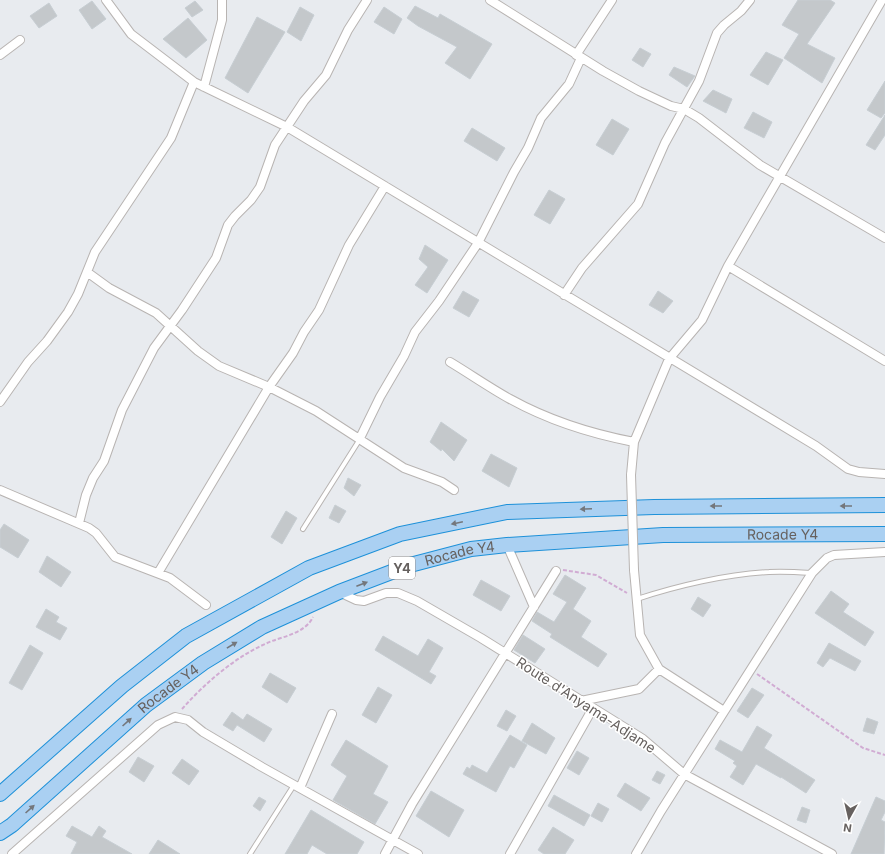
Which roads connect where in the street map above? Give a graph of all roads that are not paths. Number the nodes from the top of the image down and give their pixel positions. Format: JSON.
{"nodes":[{"id":1,"x":106,"y":0,"type":"edge"},
{"id":2,"x":222,"y":0,"type":"edge"},
{"id":3,"x":367,"y":0,"type":"edge"},
{"id":4,"x":490,"y":0,"type":"edge"},
{"id":5,"x":612,"y":0,"type":"edge"},
{"id":6,"x":750,"y":0,"type":"edge"},
{"id":7,"x":882,"y":0,"type":"edge"},
{"id":8,"x":20,"y":40,"type":"dead end"},
{"id":9,"x":0,"y":55,"type":"edge"},
{"id":10,"x":579,"y":57,"type":"junction"},
{"id":11,"x":194,"y":82,"type":"junction"},
{"id":12,"x":204,"y":87,"type":"junction"},
{"id":13,"x":684,"y":109,"type":"junction"},
{"id":14,"x":287,"y":127,"type":"junction"},
{"id":15,"x":778,"y":177,"type":"junction"},
{"id":16,"x":385,"y":186,"type":"junction"},
{"id":17,"x":885,"y":238,"type":"edge"},
{"id":18,"x":478,"y":243,"type":"junction"},
{"id":19,"x":728,"y":266,"type":"junction"},
{"id":20,"x":87,"y":272,"type":"junction"},
{"id":21,"x":564,"y":294,"type":"junction"},
{"id":22,"x":171,"y":325,"type":"junction"},
{"id":23,"x":670,"y":359,"type":"junction"},
{"id":24,"x":885,"y":361,"type":"edge"},
{"id":25,"x":450,"y":362,"type":"dead end"},
{"id":26,"x":269,"y":387,"type":"junction"},
{"id":27,"x":0,"y":402,"type":"edge"},
{"id":28,"x":360,"y":438,"type":"junction"},
{"id":29,"x":634,"y":442,"type":"junction"},
{"id":30,"x":885,"y":474,"type":"edge"},
{"id":31,"x":0,"y":490,"type":"edge"},
{"id":32,"x":454,"y":490,"type":"dead end"},
{"id":33,"x":885,"y":506,"type":"edge"},
{"id":34,"x":79,"y":523,"type":"junction"},
{"id":35,"x":303,"y":528,"type":"dead end"},
{"id":36,"x":885,"y":534,"type":"edge"},
{"id":37,"x":507,"y":546,"type":"junction"},
{"id":38,"x":885,"y":552,"type":"edge"},
{"id":39,"x":556,"y":571,"type":"road end"},
{"id":40,"x":158,"y":573,"type":"junction"},
{"id":41,"x":812,"y":573,"type":"junction"},
{"id":42,"x":339,"y":592,"type":"junction"},
{"id":43,"x":637,"y":599,"type":"junction"},
{"id":44,"x":206,"y":605,"type":"dead end"},
{"id":45,"x":534,"y":607,"type":"junction"},
{"id":46,"x":505,"y":653,"type":"junction"},
{"id":47,"x":658,"y":669,"type":"junction"},
{"id":48,"x":581,"y":701,"type":"junction"},
{"id":49,"x":593,"y":708,"type":"junction"},
{"id":50,"x":724,"y":711,"type":"junction"},
{"id":51,"x":332,"y":714,"type":"dead end"},
{"id":52,"x":684,"y":774,"type":"junction"},
{"id":53,"x":297,"y":787,"type":"junction"},
{"id":54,"x":0,"y":794,"type":"edge"},
{"id":55,"x":0,"y":833,"type":"edge"},
{"id":56,"x":393,"y":839,"type":"junction"},
{"id":57,"x":12,"y":854,"type":"edge"},
{"id":58,"x":250,"y":854,"type":"edge"},
{"id":59,"x":385,"y":854,"type":"edge"},
{"id":60,"x":418,"y":854,"type":"edge"},
{"id":61,"x":510,"y":854,"type":"edge"},
{"id":62,"x":636,"y":854,"type":"edge"},
{"id":63,"x":832,"y":854,"type":"edge"}],
"edges":[{"from":1,"to":11,"type":"street"},
{"from":2,"to":12,"type":"street"},
{"from":3,"to":14,"type":"street"},
{"from":4,"to":10,"type":"street"},
{"from":5,"to":10,"type":"street"},
{"from":6,"to":13,"type":"street"},
{"from":7,"to":15,"type":"street"},
{"from":8,"to":9,"type":"street"},
{"from":10,"to":13,"type":"street"},
{"from":10,"to":18,"type":"street"},
{"from":11,"to":12,"type":"street"},
{"from":11,"to":20,"type":"street"},
{"from":12,"to":14,"type":"street"},
{"from":13,"to":15,"type":"street"},
{"from":13,"to":21,"type":"street"},
{"from":14,"to":16,"type":"street"},
{"from":14,"to":22,"type":"street"},
{"from":15,"to":17,"type":"street"},
{"from":15,"to":19,"type":"street"},
{"from":16,"to":18,"type":"street"},
{"from":16,"to":26,"type":"street"},
{"from":18,"to":21,"type":"street"},
{"from":18,"to":28,"type":"street"},
{"from":19,"to":23,"type":"street"},
{"from":19,"to":24,"type":"street"},
{"from":20,"to":22,"type":"street"},
{"from":20,"to":27,"type":"street"},
{"from":21,"to":23,"type":"street"},
{"from":22,"to":26,"type":"street"},
{"from":22,"to":34,"type":"street"},
{"from":23,"to":29,"type":"street"},
{"from":23,"to":30,"type":"street"},
{"from":25,"to":29,"type":"street"},
{"from":26,"to":28,"type":"street"},
{"from":26,"to":40,"type":"street"},
{"from":28,"to":32,"type":"street"},
{"from":28,"to":35,"type":"lane"},
{"from":29,"to":43,"type":"street","bridge":true},
{"from":31,"to":34,"type":"street"},
{"from":33,"to":54,"type":"highway","number":"Y4","one_way":true},
{"from":34,"to":40,"type":"street"},
{"from":36,"to":37,"type":"highway","name":"Rocade Y4","number":"Y4"},
{"from":42,"to":37,"type":"highway","name":"Rocade Y4","number":"Y4","one_way":true},
{"from":37,"to":45,"type":"street"},
{"from":38,"to":41,"type":"street"},
{"from":39,"to":45,"type":"street"},
{"from":40,"to":44,"type":"street"},
{"from":41,"to":43,"type":"lane"},
{"from":41,"to":50,"type":"street"},
{"from":42,"to":46,"type":"street","name":"Route d'Anyama-Adjame"},
{"from":55,"to":42,"type":"highway","name":"Rocade Y4","number":"Y4","one_way":true},
{"from":43,"to":47,"type":"street"},
{"from":45,"to":46,"type":"street"},
{"from":46,"to":48,"type":"street","name":"Route d'Anyama-Adjame"},
{"from":46,"to":56,"type":"street"},
{"from":47,"to":48,"type":"street"},
{"from":47,"to":50,"type":"street"},
{"from":48,"to":49,"type":"street","name":"Route d'Anyama-Adjame"},
{"from":49,"to":52,"type":"street","name":"Route d'Anyama-Adjame"},
{"from":49,"to":61,"type":"street"},
{"from":50,"to":52,"type":"street"},
{"from":51,"to":53,"type":"street"},
{"from":52,"to":62,"type":"street"},
{"from":52,"to":63,"type":"street","name":"Route d'Anyama-Adjame"},
{"from":53,"to":56,"type":"street"},
{"from":53,"to":57,"type":"street"},
{"from":53,"to":58,"type":"lane"},
{"from":56,"to":59,"type":"street"},
{"from":56,"to":60,"type":"street"}]}
